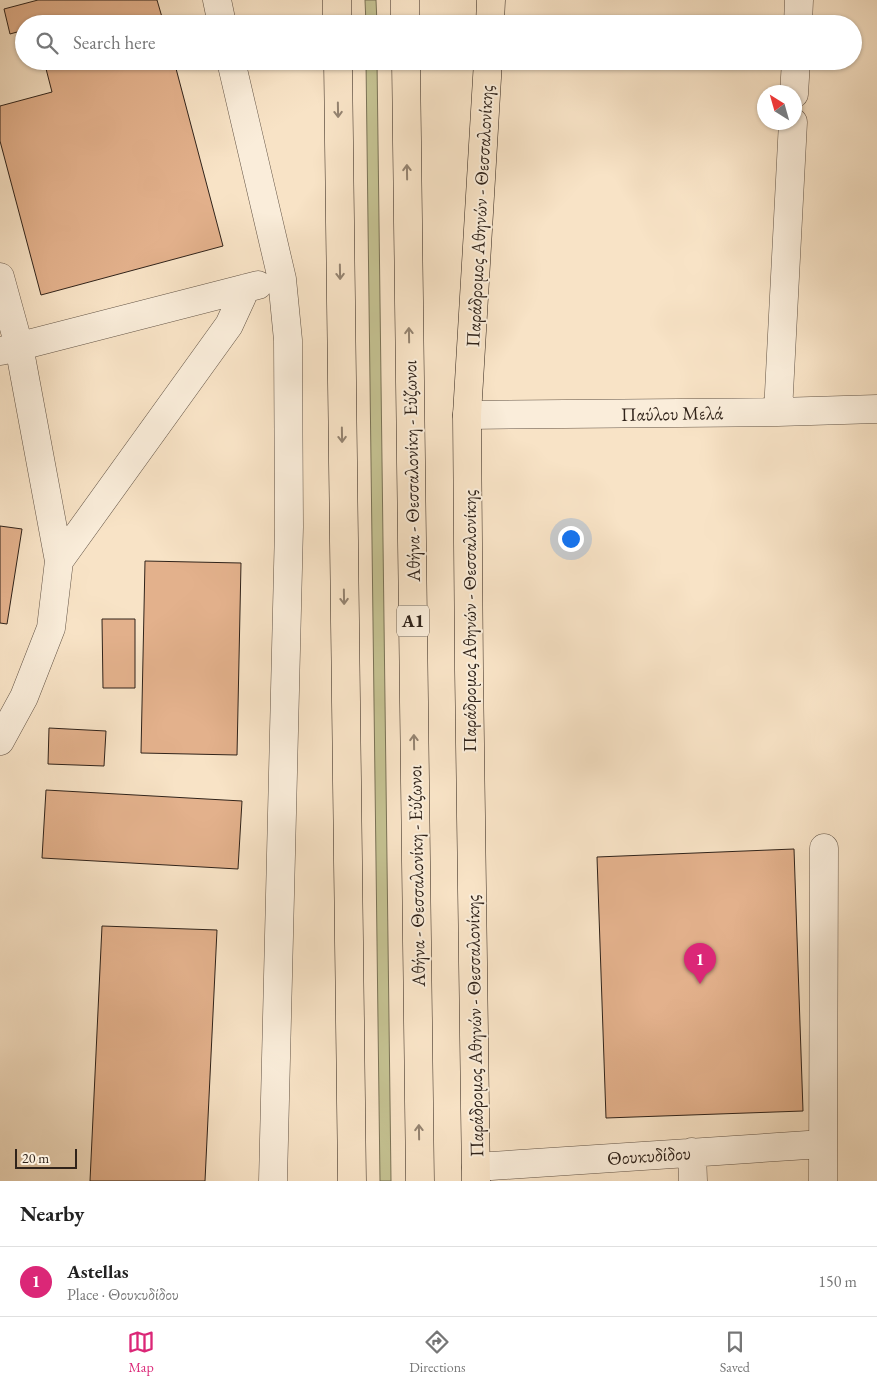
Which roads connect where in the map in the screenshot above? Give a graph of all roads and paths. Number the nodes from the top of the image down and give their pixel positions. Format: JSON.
{"nodes":[{"id":1,"x":217,"y":0,"type":"edge"},
{"id":2,"x":337,"y":0,"type":"edge"},
{"id":3,"x":405,"y":0,"type":"edge"},
{"id":4,"x":491,"y":0,"type":"edge"},
{"id":5,"x":799,"y":0,"type":"edge"},
{"id":6,"x":220,"y":15,"type":"edge"},
{"id":7,"x":337,"y":15,"type":"edge"},
{"id":8,"x":405,"y":15,"type":"edge"},
{"id":9,"x":490,"y":15,"type":"edge"},
{"id":10,"x":798,"y":15,"type":"edge"},
{"id":11,"x":233,"y":70,"type":"edge"},
{"id":12,"x":338,"y":70,"type":"edge"},
{"id":13,"x":406,"y":70,"type":"edge"},
{"id":14,"x":487,"y":70,"type":"edge"},
{"id":15,"x":795,"y":70,"type":"edge"},
{"id":16,"x":795,"y":85,"type":"edge"},
{"id":17,"x":793,"y":130,"type":"edge"},
{"id":18,"x":0,"y":278,"type":"edge"},
{"id":19,"x":282,"y":279,"type":"junction"},
{"id":20,"x":246,"y":288,"type":"junction"},
{"id":21,"x":9,"y":349,"type":"edge"},
{"id":22,"x":877,"y":409,"type":"edge"},
{"id":23,"x":778,"y":412,"type":"junction"},
{"id":24,"x":468,"y":415,"type":"junction"},
{"id":25,"x":59,"y":561,"type":"junction"},
{"id":26,"x":0,"y":741,"type":"edge"},
{"id":27,"x":824,"y":848,"type":"dead end"},
{"id":28,"x":823,"y":1144,"type":"junction"},
{"id":29,"x":692,"y":1152,"type":"junction"},
{"id":30,"x":476,"y":1174,"type":"edge"},
{"id":31,"x":273,"y":1181,"type":"edge"},
{"id":32,"x":352,"y":1181,"type":"edge"},
{"id":33,"x":420,"y":1181,"type":"edge"},
{"id":34,"x":693,"y":1181,"type":"edge"},
{"id":35,"x":823,"y":1181,"type":"edge"}],
"edges":[{"from":1,"to":6,"type":"street"},
{"from":2,"to":7,"type":"main road"},
{"from":3,"to":8,"type":"main road"},
{"from":4,"to":9,"type":"main road"},
{"from":5,"to":10,"type":"street"},
{"from":11,"to":19,"type":"street"},
{"from":12,"to":32,"type":"main road","one_way":true},
{"from":33,"to":13,"type":"main road","name":"Αθήνα - Θεσσαλονίκη - Εύζωνοι","number":"Α1","one_way":true},
{"from":14,"to":24,"type":"main road","name":"Παράδρομος Αθηνών - Θεσσαλονίκης"},
{"from":15,"to":16,"type":"street"},
{"from":17,"to":23,"type":"street"},
{"from":18,"to":21,"type":"street"},
{"from":19,"to":20,"type":"street"},
{"from":19,"to":31,"type":"street"},
{"from":20,"to":21,"type":"street"},
{"from":20,"to":25,"type":"street"},
{"from":21,"to":25,"type":"street"},
{"from":22,"to":23,"type":"street","name":"Παύλου Μελά"},
{"from":23,"to":24,"type":"street","name":"Παύλου Μελά"},
{"from":24,"to":30,"type":"main road","name":"Παράδρομος Αθηνών - Θεσσαλονίκης"},
{"from":25,"to":26,"type":"street"},
{"from":27,"to":28,"type":"street"},
{"from":28,"to":29,"type":"street","name":"Θουκυδίδου"},
{"from":28,"to":35,"type":"street"},
{"from":29,"to":30,"type":"street","name":"Θουκυδίδου"},
{"from":29,"to":34,"type":"street"}]}
